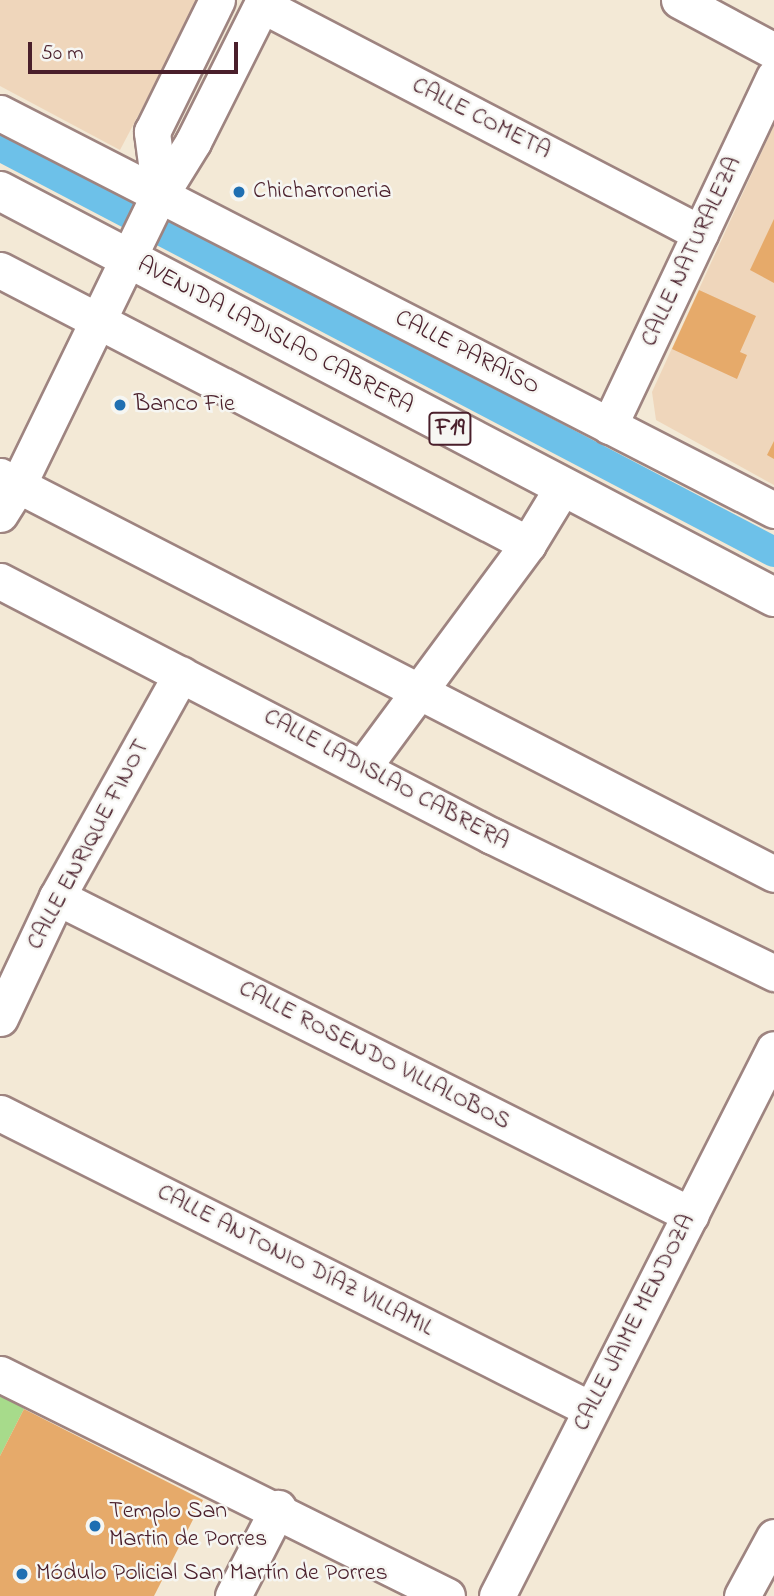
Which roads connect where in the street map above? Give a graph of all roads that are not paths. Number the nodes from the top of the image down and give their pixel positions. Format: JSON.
{"nodes":[{"id":1,"x":217,"y":0,"type":"edge"},
{"id":2,"x":679,"y":0,"type":"edge"},
{"id":3,"x":263,"y":3,"type":"edge"},
{"id":4,"x":774,"y":51,"type":"edge"},
{"id":5,"x":774,"y":77,"type":"edge"},
{"id":6,"x":0,"y":113,"type":"edge"},
{"id":7,"x":0,"y":191,"type":"edge"},
{"id":8,"x":146,"y":221,"type":"junction"},
{"id":9,"x":700,"y":233,"type":"junction"},
{"id":10,"x":0,"y":270,"type":"edge"},
{"id":11,"x":98,"y":319,"type":"junction"},
{"id":12,"x":609,"y":426,"type":"junction"},
{"id":13,"x":562,"y":488,"type":"junction"},
{"id":14,"x":6,"y":492,"type":"edge"},
{"id":15,"x":774,"y":510,"type":"edge"},
{"id":16,"x":528,"y":544,"type":"junction"},
{"id":17,"x":0,"y":581,"type":"edge"},
{"id":18,"x":774,"y":597,"type":"edge"},
{"id":19,"x":181,"y":674,"type":"junction"},
{"id":20,"x":419,"y":691,"type":"junction"},
{"id":21,"x":363,"y":767,"type":"junction"},
{"id":22,"x":774,"y":874,"type":"edge"},
{"id":23,"x":57,"y":897,"type":"junction"},
{"id":24,"x":774,"y":973,"type":"edge"},
{"id":25,"x":0,"y":1018,"type":"edge"},
{"id":26,"x":774,"y":1049,"type":"edge"},
{"id":27,"x":0,"y":1113,"type":"edge"},
{"id":28,"x":691,"y":1215,"type":"junction"},
{"id":29,"x":0,"y":1374,"type":"edge"},
{"id":30,"x":590,"y":1409,"type":"junction"},
{"id":31,"x":278,"y":1508,"type":"junction"},
{"id":32,"x":774,"y":1536,"type":"edge"},
{"id":33,"x":233,"y":1596,"type":"edge"},
{"id":34,"x":447,"y":1596,"type":"edge"},
{"id":35,"x":497,"y":1596,"type":"edge"},
{"id":36,"x":741,"y":1596,"type":"edge"}],
"edges":[{"from":1,"to":8,"type":"street"},
{"from":2,"to":4,"type":"street"},
{"from":3,"to":8,"type":"street"},
{"from":3,"to":9,"type":"street","name":"CALLE COMETA"},
{"from":5,"to":9,"type":"street","name":"CALLE NATURALEZA"},
{"from":6,"to":8,"type":"street"},
{"from":7,"to":8,"type":"highway","name":"AVENIDA LADISLAO CABRERA","number":"F19"},
{"from":8,"to":11,"type":"street"},
{"from":8,"to":12,"type":"street","name":"CALLE PARAÍSO"},
{"from":8,"to":13,"type":"highway","name":"AVENIDA LADISLAO CABRERA","number":"F19"},
{"from":9,"to":12,"type":"street","name":"CALLE NATURALEZA"},
{"from":10,"to":11,"type":"street"},
{"from":11,"to":14,"type":"street"},
{"from":11,"to":16,"type":"street"},
{"from":12,"to":15,"type":"street","name":"CALLE PARAÍSO"},
{"from":13,"to":16,"type":"street"},
{"from":13,"to":18,"type":"highway","name":"AVENIDA LADISLAO CABRERA","number":"F19"},
{"from":14,"to":20,"type":"street"},
{"from":16,"to":20,"type":"street"},
{"from":17,"to":19,"type":"street","name":"CALLE LADISLAO CABRERA"},
{"from":19,"to":21,"type":"street","name":"CALLE LADISLAO CABRERA"},
{"from":19,"to":23,"type":"street","name":"CALLE ENRIQUE FINOT"},
{"from":20,"to":21,"type":"street"},
{"from":20,"to":22,"type":"street"},
{"from":21,"to":24,"type":"street","name":"CALLE LADISLAO CABRERA"},
{"from":23,"to":25,"type":"street","name":"CALLE ENRIQUE FINOT"},
{"from":23,"to":28,"type":"street","name":"CALLE ROSENDO VILLALOBOS"},
{"from":26,"to":28,"type":"street","name":"CALLE JAIME MENDOZA"},
{"from":27,"to":30,"type":"street","name":"CALLE ANTONIO DÍAZ VILLAMIL"},
{"from":28,"to":30,"type":"street","name":"CALLE JAIME MENDOZA"},
{"from":29,"to":31,"type":"street"},
{"from":30,"to":35,"type":"street","name":"CALLE JAIME MENDOZA"},
{"from":31,"to":33,"type":"street"},
{"from":31,"to":34,"type":"street"},
{"from":32,"to":36,"type":"street"}]}
